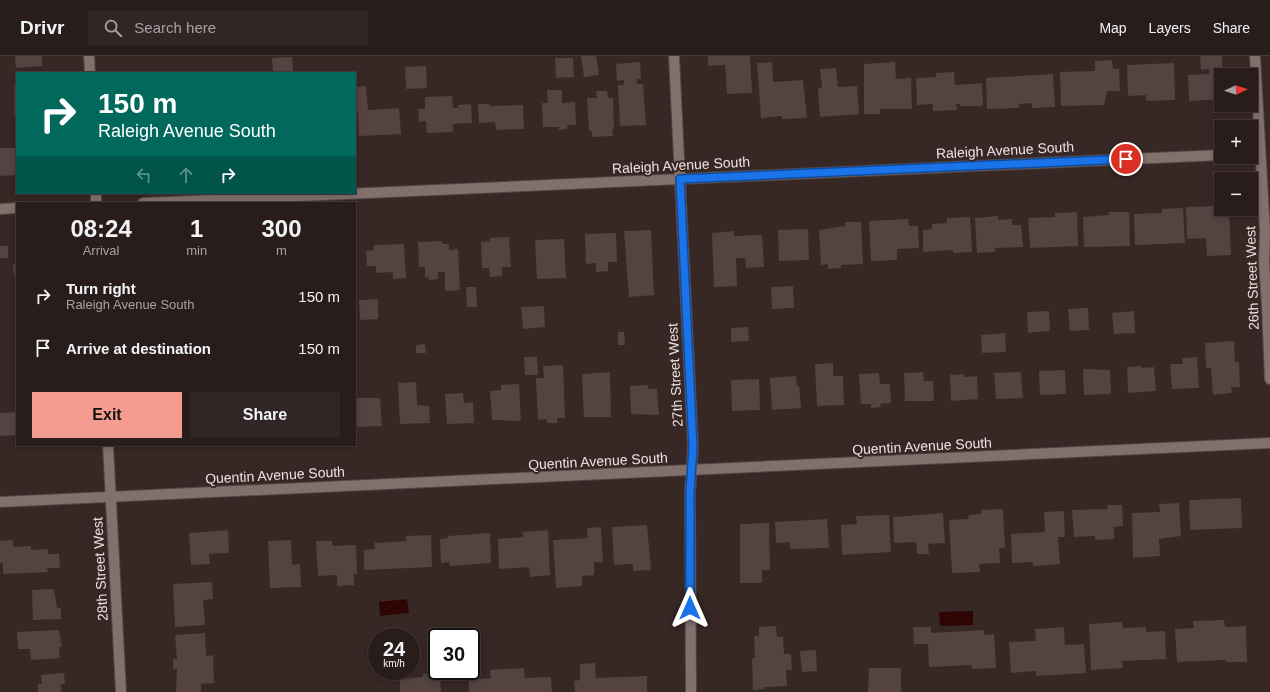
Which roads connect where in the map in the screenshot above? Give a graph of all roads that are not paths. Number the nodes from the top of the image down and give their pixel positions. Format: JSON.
{"nodes":[{"id":1,"x":89,"y":56,"type":"edge"},
{"id":2,"x":674,"y":56,"type":"edge"},
{"id":3,"x":1255,"y":56,"type":"edge"},
{"id":4,"x":90,"y":72,"type":"edge"},
{"id":5,"x":1256,"y":120,"type":"edge"},
{"id":6,"x":1214,"y":155,"type":"edge"},
{"id":7,"x":1257,"y":164,"type":"edge"},
{"id":8,"x":680,"y":179,"type":"junction"},
{"id":9,"x":356,"y":193,"type":"edge"},
{"id":10,"x":344,"y":194,"type":"edge"},
{"id":11,"x":165,"y":202,"type":"edge"},
{"id":12,"x":16,"y":208,"type":"edge"},
{"id":13,"x":0,"y":209,"type":"edge"},
{"id":14,"x":1268,"y":307,"type":"edge"},
{"id":15,"x":1270,"y":379,"type":"edge"},
{"id":16,"x":1270,"y":443,"type":"edge"},
{"id":17,"x":108,"y":446,"type":"edge"},
{"id":18,"x":691,"y":470,"type":"junction"},
{"id":19,"x":110,"y":497,"type":"junction"},
{"id":20,"x":0,"y":502,"type":"edge"},
{"id":21,"x":121,"y":692,"type":"edge"},
{"id":22,"x":691,"y":692,"type":"edge"}],
"edges":[{"from":1,"to":4,"type":"street"},
{"from":2,"to":8,"type":"street","name":"27th Street West"},
{"from":3,"to":5,"type":"street","name":"26th Street West"},
{"from":6,"to":8,"type":"street","name":"Raleigh Avenue South"},
{"from":7,"to":14,"type":"street","name":"26th Street West"},
{"from":8,"to":9,"type":"street","name":"Raleigh Avenue South"},
{"from":8,"to":18,"type":"street","name":"27th Street West"},
{"from":10,"to":11,"type":"street","name":"Raleigh Avenue South"},
{"from":12,"to":13,"type":"street"},
{"from":14,"to":15,"type":"street","name":"26th Street West"},
{"from":16,"to":18,"type":"street","name":"Quentin Avenue South"},
{"from":17,"to":19,"type":"street","name":"28th Street West"},
{"from":18,"to":19,"type":"street","name":"Quentin Avenue South"},
{"from":18,"to":22,"type":"street","name":"27th Street West"},
{"from":19,"to":20,"type":"street","name":"Quentin Avenue South"},
{"from":19,"to":21,"type":"street","name":"28th Street West"}]}
